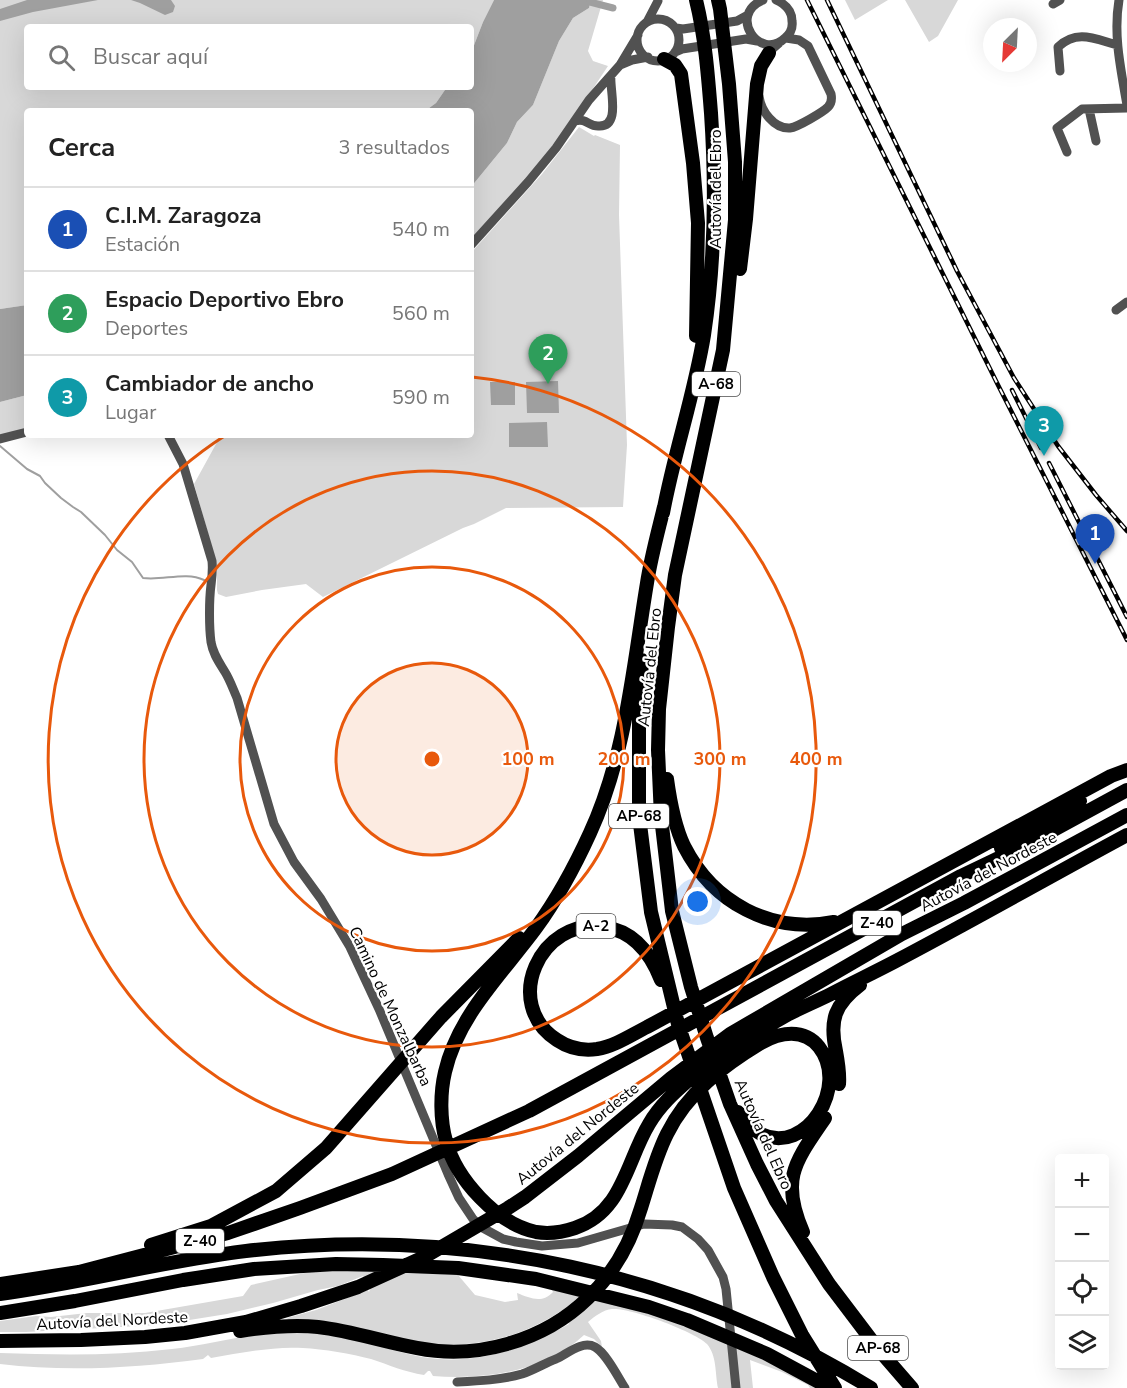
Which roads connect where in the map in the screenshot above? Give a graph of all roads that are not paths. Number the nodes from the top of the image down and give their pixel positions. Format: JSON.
{"nodes":[{"id":1,"x":658,"y":0,"type":"edge"},
{"id":2,"x":696,"y":0,"type":"edge"},
{"id":3,"x":718,"y":0,"type":"edge"},
{"id":4,"x":763,"y":0,"type":"edge"},
{"id":5,"x":778,"y":0,"type":"edge"},
{"id":6,"x":793,"y":0,"type":"edge"},
{"id":7,"x":1117,"y":1,"type":"edge"},
{"id":8,"x":791,"y":13,"type":"junction"},
{"id":9,"x":748,"y":15,"type":"junction"},
{"id":10,"x":665,"y":20,"type":"junction"},
{"id":11,"x":647,"y":22,"type":"junction"},
{"id":12,"x":680,"y":29,"type":"junction"},
{"id":13,"x":638,"y":35,"type":"junction"},
{"id":14,"x":783,"y":40,"type":"junction"},
{"id":15,"x":757,"y":41,"type":"junction"},
{"id":16,"x":1117,"y":45,"type":"junction"},
{"id":17,"x":769,"y":53,"type":"junction"},
{"id":18,"x":674,"y":54,"type":"junction"},
{"id":19,"x":648,"y":57,"type":"junction"},
{"id":20,"x":620,"y":65,"type":"junction"},
{"id":21,"x":1124,"y":68,"type":"edge"},
{"id":22,"x":1060,"y":71,"type":"dead end"},
{"id":23,"x":611,"y":75,"type":"junction"},
{"id":24,"x":586,"y":106,"type":"junction"},
{"id":25,"x":1127,"y":106,"type":"edge"},
{"id":26,"x":1089,"y":109,"type":"junction"},
{"id":27,"x":575,"y":122,"type":"junction"},
{"id":28,"x":590,"y":123,"type":"junction"},
{"id":29,"x":1096,"y":141,"type":"dead end"},
{"id":30,"x":1067,"y":152,"type":"dead end"},
{"id":31,"x":474,"y":242,"type":"edge"},
{"id":32,"x":1127,"y":302,"type":"edge"},
{"id":33,"x":1116,"y":310,"type":"dead end"},
{"id":34,"x":723,"y":350,"type":"junction"},
{"id":35,"x":24,"y":433,"type":"edge"},
{"id":36,"x":170,"y":438,"type":"edge"},
{"id":37,"x":0,"y":439,"type":"edge"},
{"id":38,"x":675,"y":460,"type":"junction"},
{"id":39,"x":664,"y":507,"type":"junction"},
{"id":40,"x":663,"y":680,"type":"junction"},
{"id":41,"x":1127,"y":770,"type":"edge"},
{"id":42,"x":1127,"y":790,"type":"edge"},
{"id":43,"x":1127,"y":815,"type":"edge"},
{"id":44,"x":1127,"y":835,"type":"edge"},
{"id":45,"x":1069,"y":866,"type":"junction"},
{"id":46,"x":961,"y":876,"type":"junction"},
{"id":47,"x":564,"y":883,"type":"junction"},
{"id":48,"x":964,"y":903,"type":"junction"},
{"id":49,"x":848,"y":918,"type":"junction"},
{"id":50,"x":895,"y":962,"type":"junction"},
{"id":51,"x":734,"y":1046,"type":"junction"},
{"id":52,"x":730,"y":1104,"type":"junction"},
{"id":53,"x":710,"y":1118,"type":"junction"},
{"id":54,"x":811,"y":1257,"type":"junction"},
{"id":55,"x":0,"y":1282,"type":"edge"},
{"id":56,"x":0,"y":1294,"type":"edge"},
{"id":57,"x":0,"y":1313,"type":"edge"},
{"id":58,"x":185,"y":1333,"type":"junction"},
{"id":59,"x":0,"y":1341,"type":"edge"},
{"id":60,"x":457,"y":1382,"type":"dead end"},
{"id":61,"x":625,"y":1388,"type":"edge"},
{"id":62,"x":736,"y":1388,"type":"edge"},
{"id":63,"x":832,"y":1388,"type":"edge"},
{"id":64,"x":871,"y":1388,"type":"edge"},
{"id":65,"x":912,"y":1388,"type":"edge"}],
"edges":[{"from":1,"to":10,"type":"street"},
{"from":1,"to":11,"type":"street"},
{"from":2,"to":38,"type":"highway","name":"Autovía del Ebro","number":"A-68"},
{"from":3,"to":34,"type":"highway","name":"Autovía del Ebro","number":"A-68"},
{"from":4,"to":9,"type":"street"},
{"from":5,"to":8,"type":"street"},
{"from":6,"to":8,"type":"street"},
{"from":7,"to":16,"type":"street"},
{"from":8,"to":14,"type":"street"},
{"from":9,"to":12,"type":"street"},
{"from":9,"to":15,"type":"street"},
{"from":10,"to":11,"type":"street"},
{"from":10,"to":12,"type":"street"},
{"from":11,"to":13,"type":"street"},
{"from":12,"to":18,"type":"street"},
{"from":13,"to":19,"type":"street"},
{"from":13,"to":20,"type":"street"},
{"from":14,"to":15,"type":"street"},
{"from":14,"to":17,"type":"street"},
{"from":14,"to":17,"type":"street"},
{"from":15,"to":18,"type":"street"},
{"from":16,"to":21,"type":"street"},
{"from":16,"to":22,"type":"street"},
{"from":17,"to":34,"type":"highway"},
{"from":18,"to":19,"type":"street"},
{"from":18,"to":38,"type":"highway"},
{"from":19,"to":20,"type":"street"},
{"from":20,"to":23,"type":"street"},
{"from":21,"to":25,"type":"street"},
{"from":23,"to":24,"type":"street"},
{"from":23,"to":28,"type":"street"},
{"from":24,"to":27,"type":"street"},
{"from":24,"to":28,"type":"street"},
{"from":25,"to":26,"type":"street"},
{"from":26,"to":29,"type":"street"},
{"from":26,"to":30,"type":"street"},
{"from":27,"to":28,"type":"street"},
{"from":27,"to":31,"type":"street"},
{"from":32,"to":33,"type":"street"},
{"from":34,"to":40,"type":"highway","name":"Autovía del Ebro","number":"A-68"},
{"from":35,"to":37,"type":"street"},
{"from":36,"to":62,"type":"street","name":"Camino de Monzalbarba"},
{"from":38,"to":39,"type":"highway","name":"Autovía del Ebro","number":"A-68"},
{"from":39,"to":47,"type":"highway"},
{"from":39,"to":53,"type":"highway","name":"Autovía del Ebro","number":"AP-68"},
{"from":40,"to":49,"type":"highway"},
{"from":40,"to":52,"type":"highway","name":"Autovía del Ebro","number":"AP-68"},
{"from":41,"to":46,"type":"highway"},
{"from":41,"to":49,"type":"highway"},
{"from":42,"to":46,"type":"highway","name":"Autovía del Nordeste","number":"Z-40"},
{"from":43,"to":48,"type":"highway","name":"Autovía del Nordeste","number":"Z-40"},
{"from":44,"to":45,"type":"highway"},
{"from":45,"to":48,"type":"highway"},
{"from":45,"to":50,"type":"highway"},
{"from":46,"to":55,"type":"highway","name":"Autovía del Nordeste","number":"Z-40"},
{"from":47,"to":51,"type":"highway"},
{"from":47,"to":55,"type":"highway"},
{"from":48,"to":51,"type":"highway","name":"Autovía del Nordeste","number":"Z-40"},
{"from":49,"to":53,"type":"highway","number":"A-2"},
{"from":50,"to":51,"type":"highway"},
{"from":50,"to":54,"type":"highway"},
{"from":51,"to":52,"type":"highway"},
{"from":51,"to":58,"type":"highway","name":"Autovía del Nordeste","number":"Z-40"},
{"from":51,"to":58,"type":"highway"},
{"from":52,"to":54,"type":"highway","name":"Autovía del Ebro","number":"AP-68"},
{"from":53,"to":63,"type":"highway","name":"Autovía del Ebro","number":"AP-68"},
{"from":54,"to":65,"type":"highway","name":"Autovía del Ebro","number":"AP-68"},
{"from":56,"to":64,"type":"highway"},
{"from":57,"to":63,"type":"highway"},
{"from":58,"to":59,"type":"highway","name":"Autovía del Nordeste","number":"Z-40"},
{"from":60,"to":61,"type":"street"}]}
